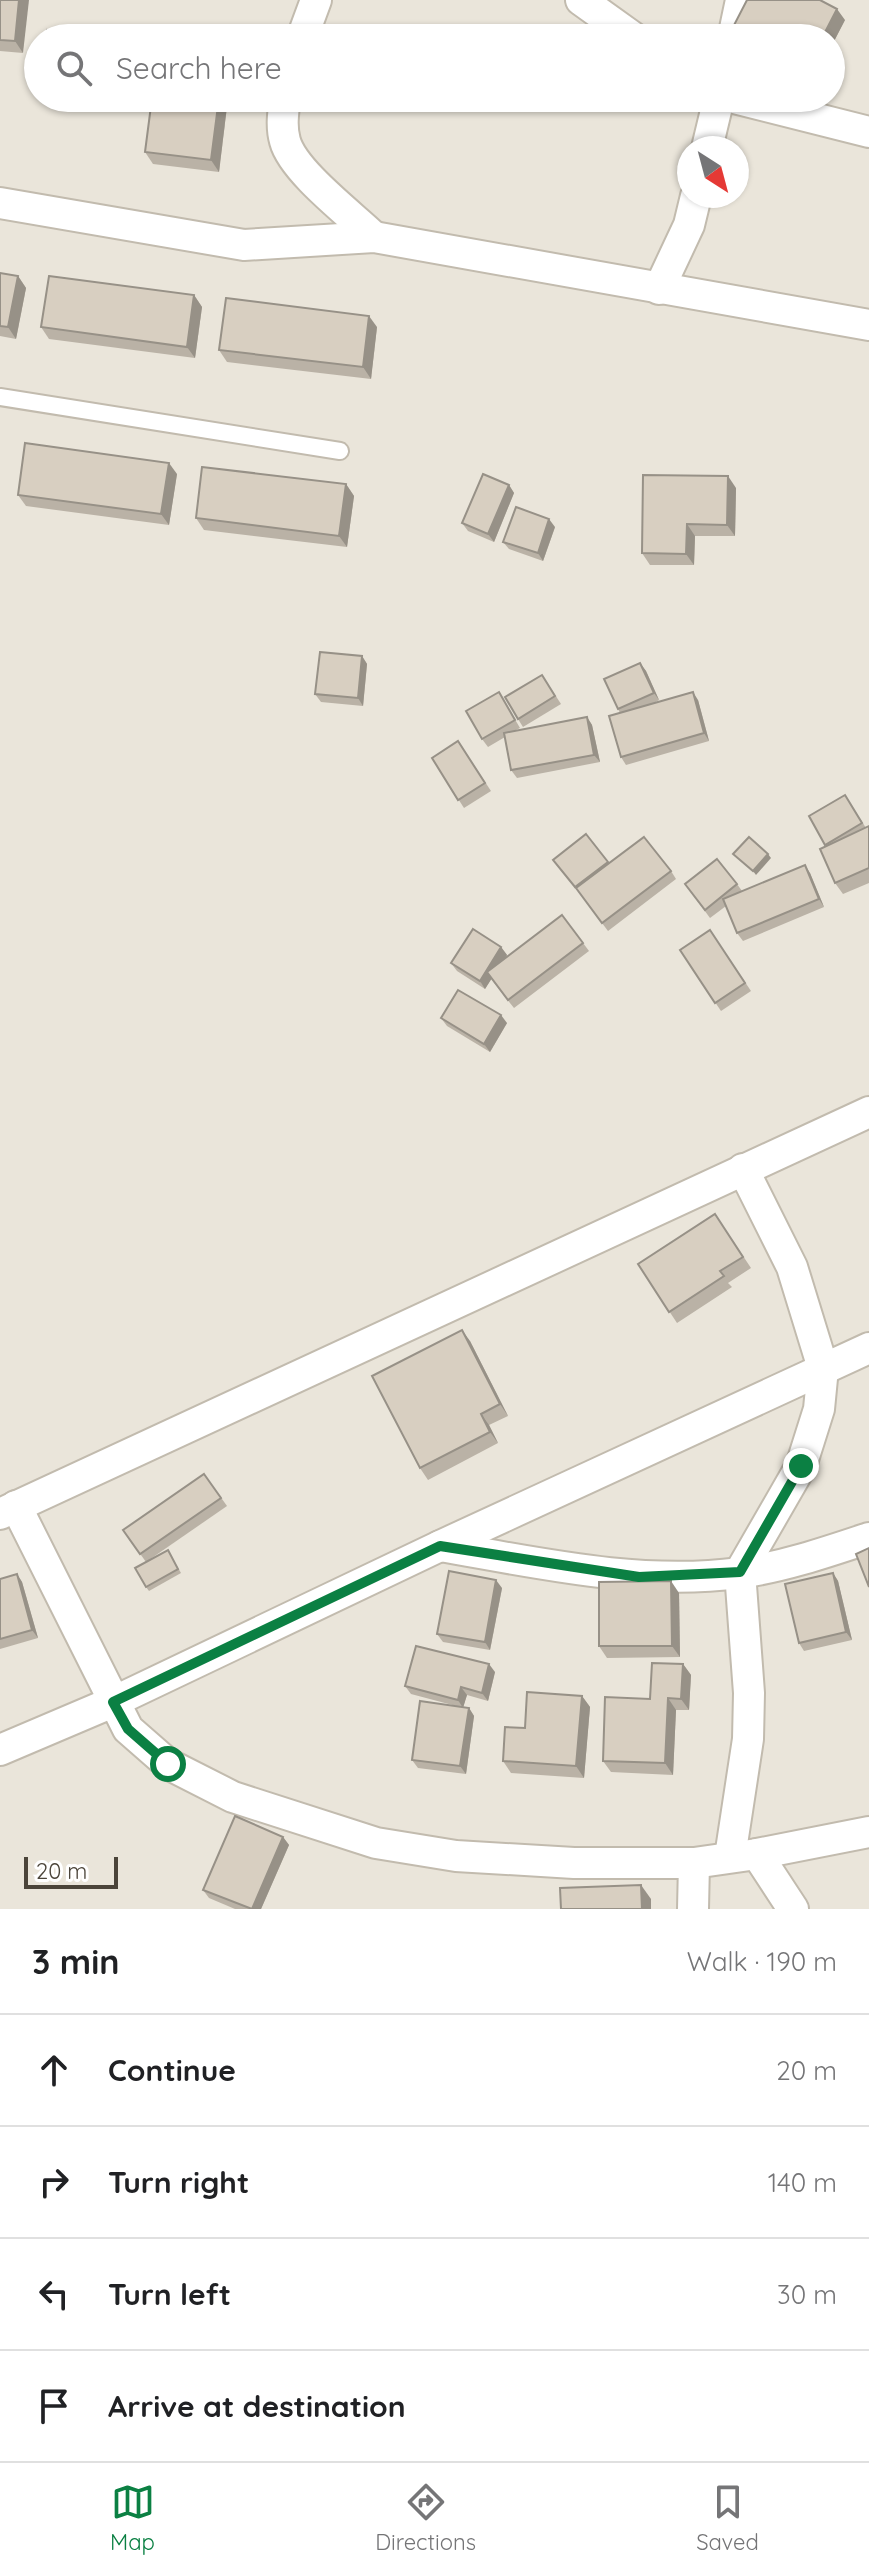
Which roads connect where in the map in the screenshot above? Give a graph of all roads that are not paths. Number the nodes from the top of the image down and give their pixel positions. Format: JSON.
{"nodes":[{"id":1,"x":316,"y":0,"type":"edge"},
{"id":2,"x":581,"y":0,"type":"edge"},
{"id":3,"x":741,"y":0,"type":"edge"},
{"id":4,"x":307,"y":24,"type":"edge"},
{"id":5,"x":614,"y":24,"type":"edge"},
{"id":6,"x":736,"y":24,"type":"edge"},
{"id":7,"x":283,"y":112,"type":"edge"},
{"id":8,"x":716,"y":112,"type":"edge"},
{"id":9,"x":790,"y":112,"type":"edge"},
{"id":10,"x":869,"y":132,"type":"edge"},
{"id":11,"x":710,"y":136,"type":"edge"},
{"id":12,"x":0,"y":203,"type":"edge"},
{"id":13,"x":693,"y":208,"type":"edge"},
{"id":14,"x":374,"y":237,"type":"junction"},
{"id":15,"x":659,"y":289,"type":"junction"},
{"id":16,"x":869,"y":325,"type":"edge"},
{"id":17,"x":0,"y":397,"type":"edge"},
{"id":18,"x":340,"y":451,"type":"dead end"},
{"id":19,"x":869,"y":1112,"type":"edge"},
{"id":20,"x":743,"y":1169,"type":"junction"},
{"id":21,"x":869,"y":1348,"type":"edge"},
{"id":22,"x":823,"y":1368,"type":"junction"},
{"id":23,"x":8,"y":1510,"type":"edge"},
{"id":24,"x":869,"y":1538,"type":"edge"},
{"id":25,"x":440,"y":1546,"type":"junction"},
{"id":26,"x":740,"y":1572,"type":"junction"},
{"id":27,"x":113,"y":1702,"type":"junction"},
{"id":28,"x":0,"y":1750,"type":"edge"},
{"id":29,"x":869,"y":1832,"type":"edge"},
{"id":30,"x":743,"y":1856,"type":"junction"},
{"id":31,"x":694,"y":1863,"type":"junction"},
{"id":32,"x":693,"y":1909,"type":"edge"},
{"id":33,"x":793,"y":1909,"type":"edge"}],
"edges":[{"from":1,"to":4,"type":"street"},
{"from":2,"to":5,"type":"street"},
{"from":3,"to":6,"type":"street"},
{"from":7,"to":14,"type":"street"},
{"from":8,"to":11,"type":"street"},
{"from":9,"to":10,"type":"street"},
{"from":12,"to":14,"type":"street"},
{"from":13,"to":15,"type":"street"},
{"from":14,"to":15,"type":"street"},
{"from":15,"to":16,"type":"street"},
{"from":17,"to":18,"type":"lane"},
{"from":19,"to":20,"type":"street"},
{"from":20,"to":22,"type":"street"},
{"from":20,"to":23,"type":"street"},
{"from":21,"to":22,"type":"street"},
{"from":22,"to":25,"type":"street"},
{"from":22,"to":26,"type":"street"},
{"from":23,"to":27,"type":"street"},
{"from":24,"to":26,"type":"street"},
{"from":25,"to":26,"type":"street"},
{"from":25,"to":27,"type":"street"},
{"from":26,"to":30,"type":"street"},
{"from":27,"to":28,"type":"street"},
{"from":27,"to":31,"type":"street"},
{"from":29,"to":30,"type":"street"},
{"from":30,"to":31,"type":"street"},
{"from":30,"to":33,"type":"street"},
{"from":31,"to":32,"type":"street"}]}
